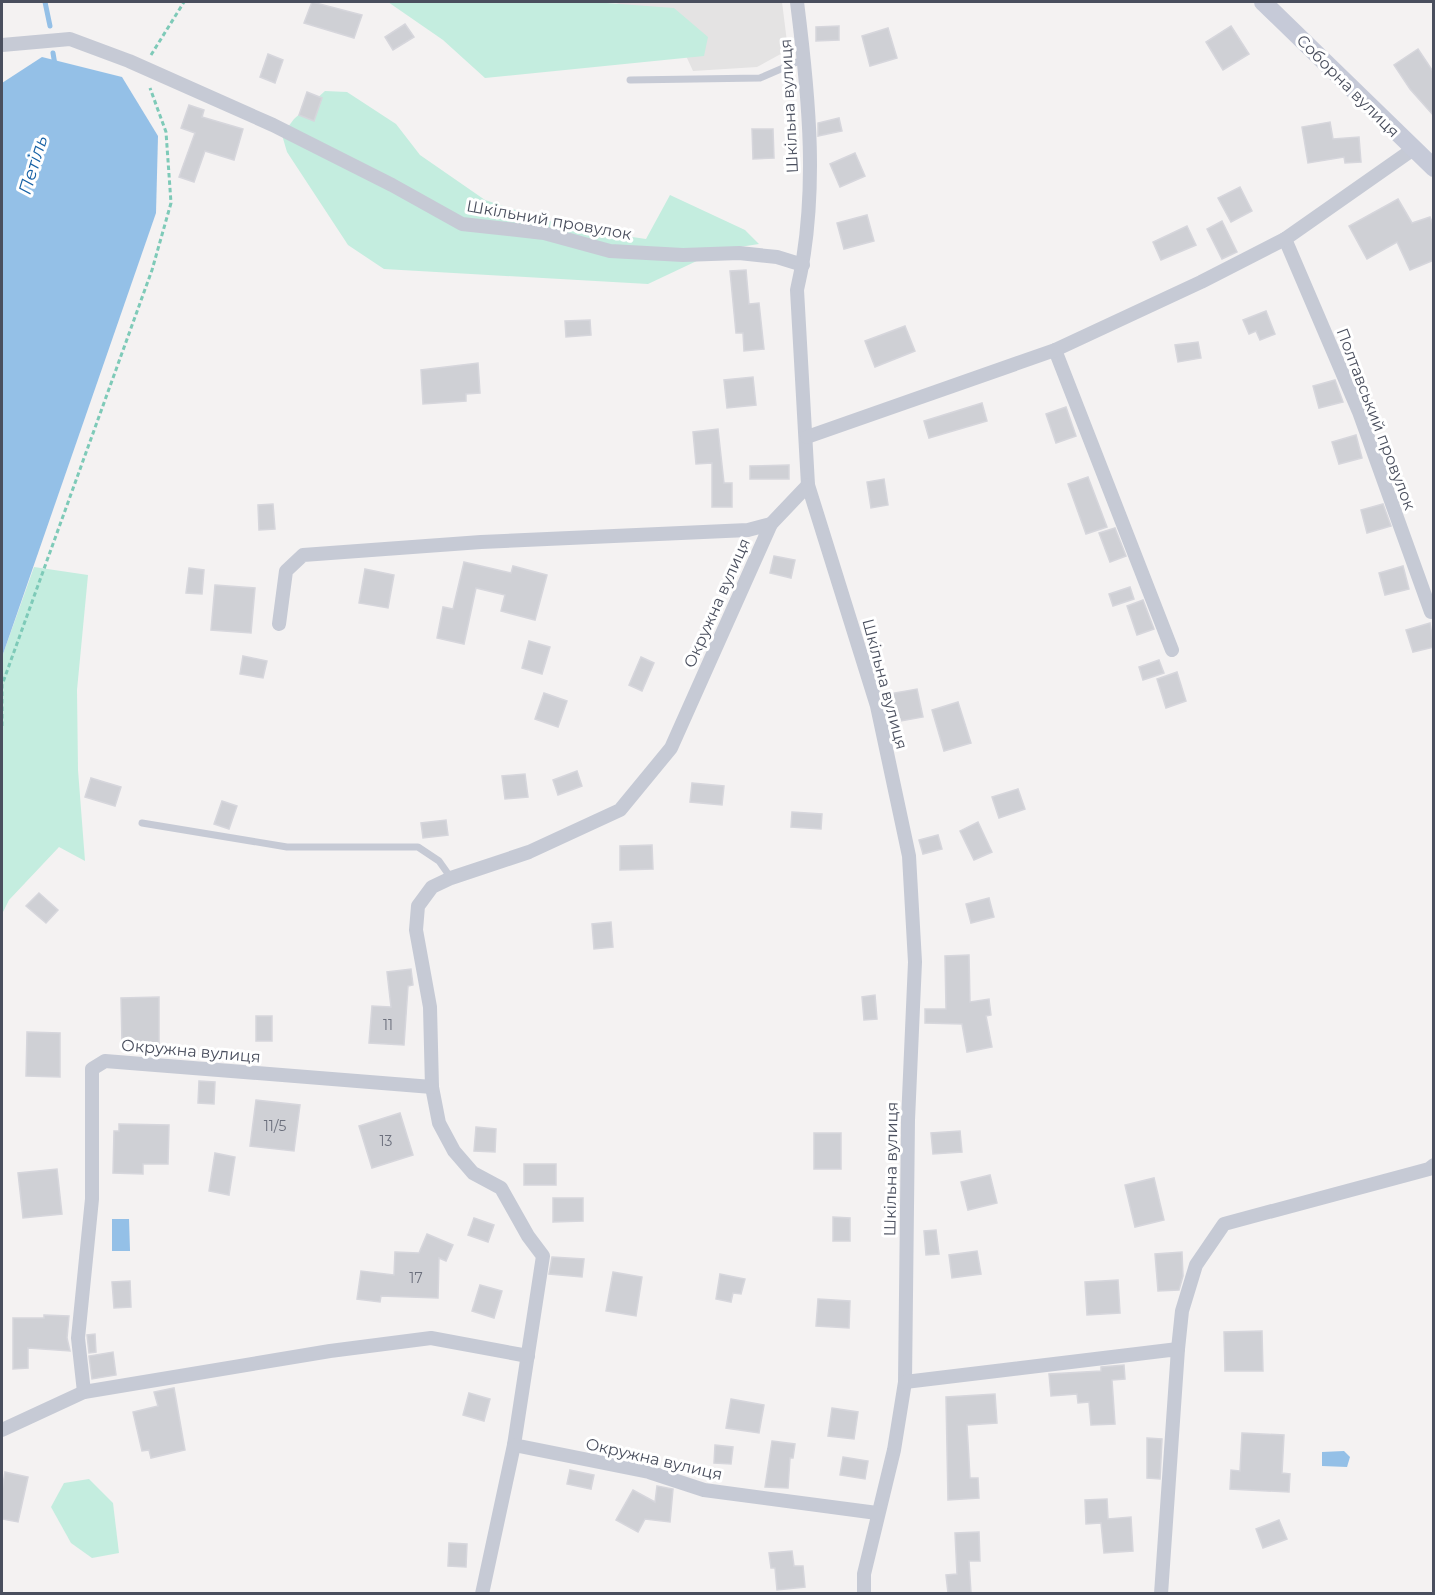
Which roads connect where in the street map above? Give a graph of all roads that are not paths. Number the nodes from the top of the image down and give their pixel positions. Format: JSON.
{"nodes":[{"id":1,"x":797,"y":2,"type":"edge"},
{"id":2,"x":1263,"y":2,"type":"edge"},
{"id":3,"x":2,"y":44,"type":"edge"},
{"id":4,"x":804,"y":59,"type":"junction"},
{"id":5,"x":630,"y":80,"type":"dead end"},
{"id":6,"x":1412,"y":150,"type":"junction"},
{"id":7,"x":1434,"y":168,"type":"edge"},
{"id":8,"x":1285,"y":239,"type":"junction"},
{"id":9,"x":803,"y":265,"type":"junction"},
{"id":10,"x":1055,"y":350,"type":"junction"},
{"id":11,"x":807,"y":437,"type":"junction"},
{"id":12,"x":808,"y":484,"type":"junction"},
{"id":13,"x":771,"y":524,"type":"junction"},
{"id":14,"x":1431,"y":612,"type":"dead end"},
{"id":15,"x":279,"y":624,"type":"dead end"},
{"id":16,"x":1172,"y":650,"type":"dead end"},
{"id":17,"x":142,"y":823,"type":"dead end"},
{"id":18,"x":451,"y":878,"type":"junction"},
{"id":19,"x":432,"y":1087,"type":"junction"},
{"id":20,"x":1434,"y":1165,"type":"edge"},
{"id":21,"x":1178,"y":1349,"type":"junction"},
{"id":22,"x":528,"y":1356,"type":"junction"},
{"id":23,"x":905,"y":1382,"type":"junction"},
{"id":24,"x":84,"y":1392,"type":"junction"},
{"id":25,"x":2,"y":1430,"type":"edge"},
{"id":26,"x":514,"y":1445,"type":"junction"},
{"id":27,"x":877,"y":1513,"type":"junction"},
{"id":28,"x":482,"y":1593,"type":"edge"},
{"id":29,"x":864,"y":1593,"type":"edge"},
{"id":30,"x":1161,"y":1593,"type":"edge"}],
"edges":[{"from":1,"to":4,"type":"street","name":"Шкільна вулиця"},
{"from":2,"to":6,"type":"street","name":"Соборна вулиця"},
{"from":3,"to":9,"type":"street","name":"Шкільний провулок"},
{"from":4,"to":5,"type":"lane"},
{"from":4,"to":9,"type":"street","name":"Шкільна вулиця"},
{"from":6,"to":7,"type":"street","name":"Соборна вулиця"},
{"from":6,"to":8,"type":"street"},
{"from":8,"to":10,"type":"street"},
{"from":8,"to":14,"type":"street","name":"Полтавський провулок"},
{"from":9,"to":11,"type":"street","name":"Шкільна вулиця"},
{"from":10,"to":11,"type":"street"},
{"from":10,"to":16,"type":"street"},
{"from":11,"to":12,"type":"street","name":"Шкільна вулиця"},
{"from":12,"to":13,"type":"street"},
{"from":12,"to":23,"type":"street","name":"Шкільна вулиця"},
{"from":13,"to":15,"type":"street","name":"Окружна вулиця"},
{"from":13,"to":18,"type":"street","name":"Окружна вулиця"},
{"from":17,"to":18,"type":"lane"},
{"from":18,"to":19,"type":"street","name":"Окружна вулиця"},
{"from":19,"to":22,"type":"street","name":"Окружна вулиця"},
{"from":19,"to":24,"type":"street","name":"Окружна вулиця"},
{"from":20,"to":21,"type":"street"},
{"from":21,"to":23,"type":"street"},
{"from":21,"to":30,"type":"street"},
{"from":22,"to":24,"type":"street"},
{"from":22,"to":26,"type":"street","name":"Окружна вулиця"},
{"from":23,"to":27,"type":"street","name":"Шкільна вулиця"},
{"from":24,"to":25,"type":"street"},
{"from":26,"to":27,"type":"street","name":"Окружна вулиця"},
{"from":26,"to":28,"type":"street"},
{"from":27,"to":29,"type":"street","name":"Шкільна вулиця"}]}
